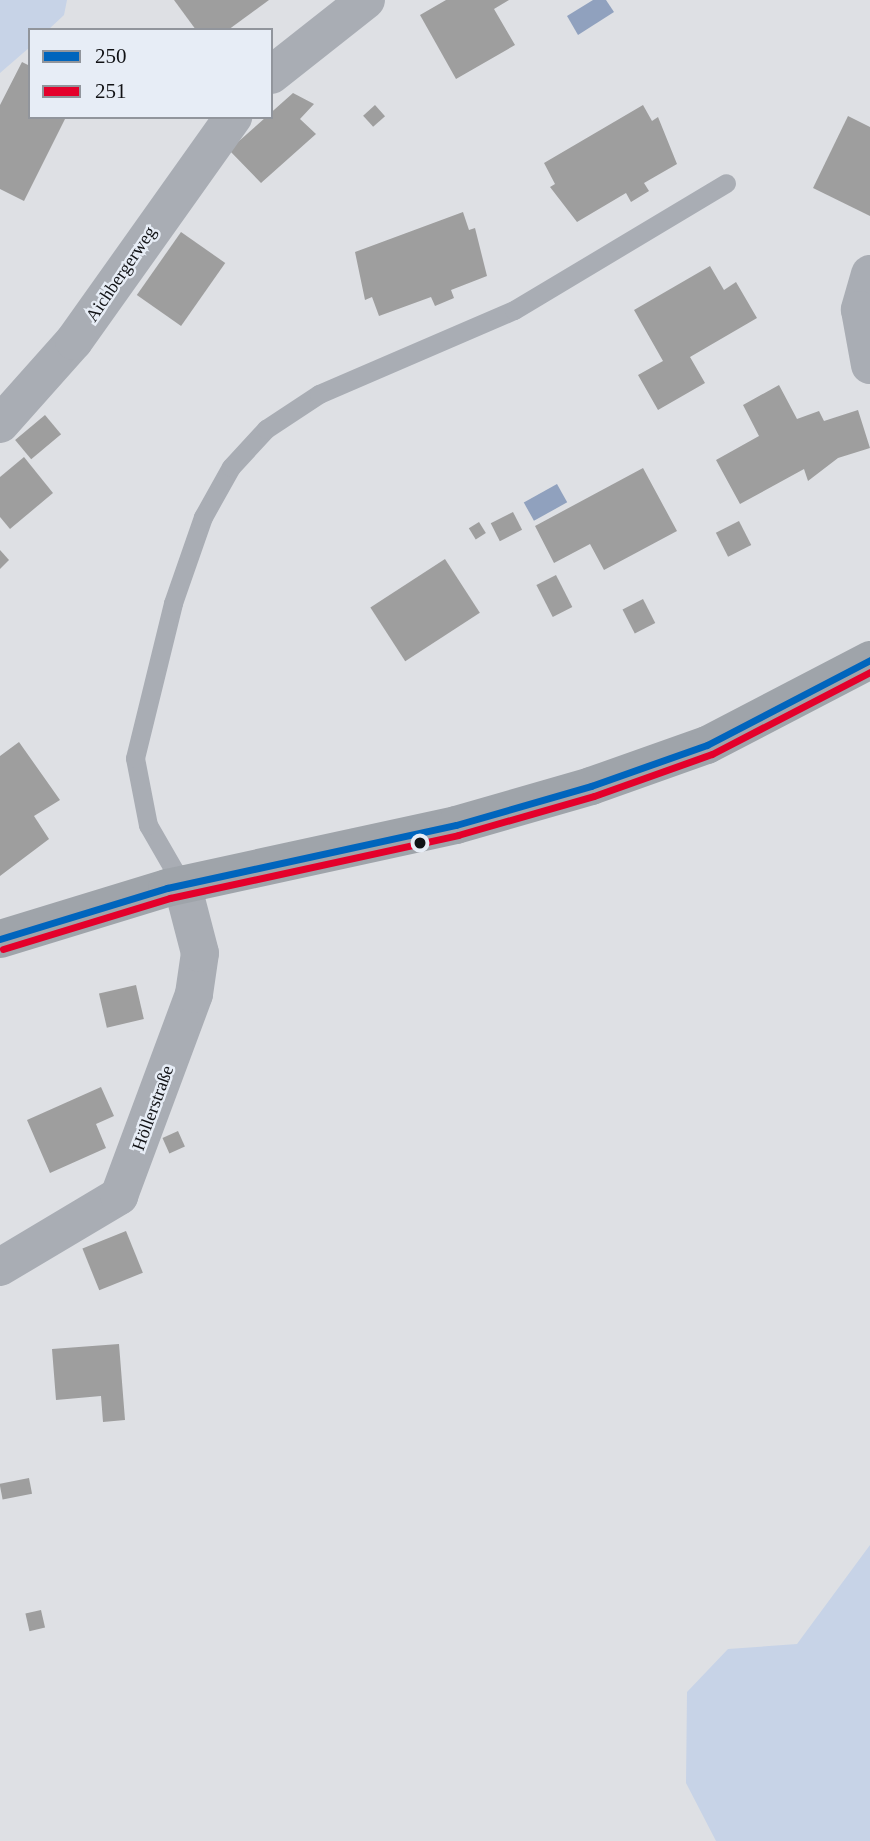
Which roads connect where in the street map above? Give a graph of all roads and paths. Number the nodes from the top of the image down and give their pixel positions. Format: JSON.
{"nodes":[{"id":1,"x":366,"y":0,"type":"edge"},
{"id":2,"x":273,"y":73,"type":"edge"},
{"id":3,"x":232,"y":119,"type":"edge"},
{"id":4,"x":726,"y":184,"type":"dead end"},
{"id":5,"x":870,"y":274,"type":"edge"},
{"id":6,"x":870,"y":365,"type":"edge"},
{"id":7,"x":0,"y":424,"type":"edge"},
{"id":8,"x":870,"y":660,"type":"edge"},
{"id":9,"x":182,"y":884,"type":"junction"},
{"id":10,"x":0,"y":939,"type":"edge"},
{"id":11,"x":0,"y":1266,"type":"edge"}],
"edges":[{"from":1,"to":2,"type":"street"},
{"from":3,"to":7,"type":"street","name":"Aichbergerweg"},
{"from":4,"to":9,"type":"lane"},
{"from":5,"to":6,"type":"street"},
{"from":8,"to":9,"type":"main road"},
{"from":9,"to":10,"type":"main road"},
{"from":9,"to":11,"type":"street","name":"Höllerstraße"}]}
